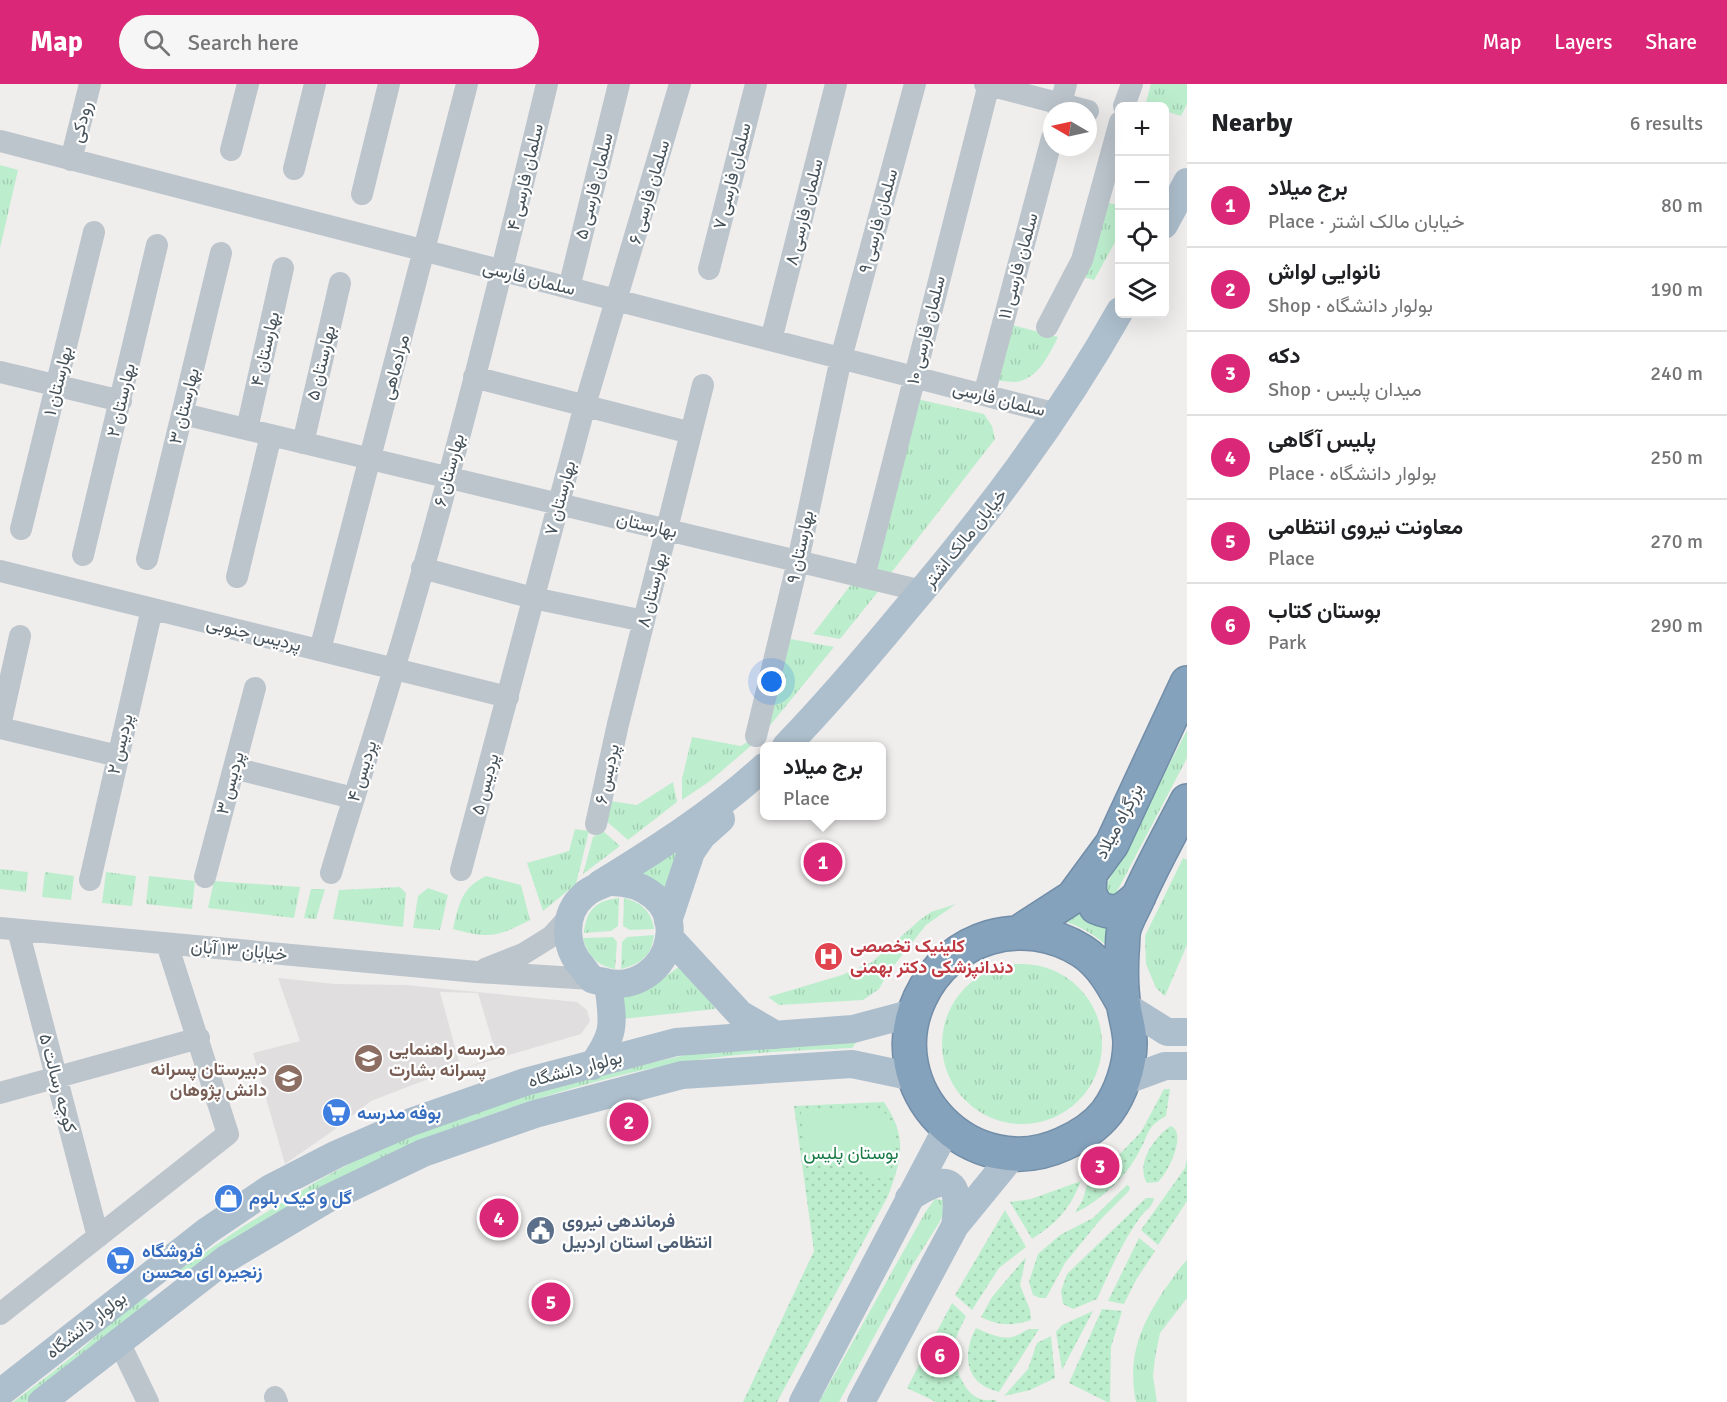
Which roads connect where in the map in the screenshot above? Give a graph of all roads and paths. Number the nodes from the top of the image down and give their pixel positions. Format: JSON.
{"nodes":[{"id":1,"x":90,"y":84,"type":"edge"},
{"id":2,"x":248,"y":84,"type":"edge"},
{"id":3,"x":315,"y":84,"type":"edge"},
{"id":4,"x":389,"y":84,"type":"edge"},
{"id":5,"x":467,"y":84,"type":"edge"},
{"id":6,"x":547,"y":84,"type":"edge"},
{"id":7,"x":619,"y":84,"type":"edge"},
{"id":8,"x":680,"y":84,"type":"edge"},
{"id":9,"x":756,"y":84,"type":"edge"},
{"id":10,"x":836,"y":84,"type":"edge"},
{"id":11,"x":915,"y":84,"type":"edge"},
{"id":12,"x":988,"y":84,"type":"edge"},
{"id":13,"x":1132,"y":84,"type":"edge"},
{"id":14,"x":1062,"y":100,"type":"edge"},
{"id":15,"x":1125,"y":102,"type":"edge"},
{"id":16,"x":1097,"y":114,"type":"edge"},
{"id":17,"x":1115,"y":120,"type":"edge"},
{"id":18,"x":1115,"y":136,"type":"edge"},
{"id":19,"x":0,"y":141,"type":"edge"},
{"id":20,"x":231,"y":150,"type":"dead end"},
{"id":21,"x":1047,"y":156,"type":"edge"},
{"id":22,"x":71,"y":160,"type":"junction"},
{"id":23,"x":294,"y":169,"type":"dead end"},
{"id":24,"x":1187,"y":182,"type":"edge"},
{"id":25,"x":362,"y":194,"type":"dead end"},
{"id":26,"x":1169,"y":216,"type":"edge"},
{"id":27,"x":94,"y":232,"type":"dead end"},
{"id":28,"x":157,"y":245,"type":"dead end"},
{"id":29,"x":425,"y":251,"type":"junction"},
{"id":30,"x":221,"y":253,"type":"dead end"},
{"id":31,"x":283,"y":268,"type":"dead end"},
{"id":32,"x":709,"y":269,"type":"dead end"},
{"id":33,"x":502,"y":271,"type":"junction"},
{"id":34,"x":340,"y":283,"type":"dead end"},
{"id":35,"x":569,"y":288,"type":"junction"},
{"id":36,"x":617,"y":300,"type":"junction"},
{"id":37,"x":1115,"y":318,"type":"edge"},
{"id":38,"x":1047,"y":327,"type":"dead end"},
{"id":39,"x":771,"y":340,"type":"junction"},
{"id":40,"x":841,"y":358,"type":"junction"},
{"id":41,"x":0,"y":372,"type":"edge"},
{"id":42,"x":474,"y":377,"type":"junction"},
{"id":43,"x":913,"y":377,"type":"junction"},
{"id":44,"x":703,"y":385,"type":"dead end"},
{"id":45,"x":57,"y":386,"type":"junction"},
{"id":46,"x":984,"y":395,"type":"junction"},
{"id":47,"x":121,"y":401,"type":"junction"},
{"id":48,"x":585,"y":405,"type":"junction"},
{"id":49,"x":183,"y":414,"type":"junction"},
{"id":50,"x":1057,"y":414,"type":"junction"},
{"id":51,"x":247,"y":429,"type":"junction"},
{"id":52,"x":691,"y":433,"type":"junction"},
{"id":53,"x":272,"y":435,"type":"junction"},
{"id":54,"x":303,"y":442,"type":"junction"},
{"id":55,"x":371,"y":459,"type":"junction"},
{"id":56,"x":447,"y":477,"type":"junction"},
{"id":57,"x":559,"y":504,"type":"junction"},
{"id":58,"x":21,"y":529,"type":"dead end"},
{"id":59,"x":667,"y":529,"type":"junction"},
{"id":60,"x":83,"y":555,"type":"dead end"},
{"id":61,"x":147,"y":559,"type":"dead end"},
{"id":62,"x":798,"y":561,"type":"junction"},
{"id":63,"x":422,"y":568,"type":"junction"},
{"id":64,"x":0,"y":571,"type":"edge"},
{"id":65,"x":864,"y":576,"type":"junction"},
{"id":66,"x":237,"y":577,"type":"dead end"},
{"id":67,"x":922,"y":591,"type":"junction"},
{"id":68,"x":533,"y":598,"type":"junction"},
{"id":69,"x":152,"y":609,"type":"junction"},
{"id":70,"x":644,"y":621,"type":"junction"},
{"id":71,"x":20,"y":636,"type":"dead end"},
{"id":72,"x":320,"y":650,"type":"junction"},
{"id":73,"x":394,"y":669,"type":"junction"},
{"id":74,"x":1187,"y":683,"type":"edge"},
{"id":75,"x":255,"y":688,"type":"dead end"},
{"id":76,"x":508,"y":697,"type":"junction"},
{"id":77,"x":618,"y":724,"type":"joint"},
{"id":78,"x":0,"y":727,"type":"edge"},
{"id":79,"x":756,"y":736,"type":"dead end"},
{"id":80,"x":791,"y":742,"type":"edge"},
{"id":81,"x":118,"y":756,"type":"junction"},
{"id":82,"x":234,"y":768,"type":"junction"},
{"id":83,"x":760,"y":771,"type":"edge"},
{"id":84,"x":760,"y":786,"type":"edge"},
{"id":85,"x":353,"y":798,"type":"junction"},
{"id":86,"x":1187,"y":801,"type":"edge"},
{"id":87,"x":596,"y":824,"type":"dead end"},
{"id":88,"x":461,"y":870,"type":"dead end"},
{"id":89,"x":331,"y":873,"type":"dead end"},
{"id":90,"x":1090,"y":874,"type":"junction"},
{"id":91,"x":205,"y":877,"type":"dead end"},
{"id":92,"x":90,"y":880,"type":"dead end"},
{"id":93,"x":594,"y":888,"type":"junction"},
{"id":94,"x":1139,"y":896,"type":"junction"},
{"id":95,"x":571,"y":915,"type":"junction"},
{"id":96,"x":9,"y":929,"type":"edge"},
{"id":97,"x":669,"y":929,"type":"junction"},
{"id":98,"x":1019,"y":932,"type":"junction"},
{"id":99,"x":167,"y":944,"type":"junction"},
{"id":100,"x":477,"y":972,"type":"junction"},
{"id":101,"x":600,"y":981,"type":"junction"},
{"id":102,"x":1124,"y":1005,"type":"junction"},
{"id":103,"x":913,"y":1013,"type":"junction"},
{"id":104,"x":853,"y":1029,"type":"junction"},
{"id":105,"x":1177,"y":1032,"type":"edge"},
{"id":106,"x":776,"y":1035,"type":"junction"},
{"id":107,"x":199,"y":1038,"type":"junction"},
{"id":108,"x":852,"y":1064,"type":"junction"},
{"id":109,"x":592,"y":1066,"type":"junction"},
{"id":110,"x":1176,"y":1066,"type":"edge"},
{"id":111,"x":56,"y":1077,"type":"junction"},
{"id":112,"x":914,"y":1077,"type":"junction"},
{"id":113,"x":1124,"y":1081,"type":"junction"},
{"id":114,"x":0,"y":1093,"type":"edge"},
{"id":115,"x":947,"y":1128,"type":"junction"},
{"id":116,"x":1013,"y":1155,"type":"junction"},
{"id":117,"x":909,"y":1198,"type":"junction"},
{"id":118,"x":956,"y":1226,"type":"junction"},
{"id":119,"x":98,"y":1236,"type":"junction"},
{"id":120,"x":142,"y":1281,"type":"junction"},
{"id":121,"x":164,"y":1308,"type":"junction"},
{"id":122,"x":0,"y":1314,"type":"edge"},
{"id":123,"x":119,"y":1342,"type":"junction"},
{"id":124,"x":0,"y":1393,"type":"edge"},
{"id":125,"x":42,"y":1402,"type":"edge"},
{"id":126,"x":148,"y":1402,"type":"edge"},
{"id":127,"x":803,"y":1402,"type":"edge"},
{"id":128,"x":861,"y":1402,"type":"edge"}],
"edges":[{"from":1,"to":22,"type":"street","name":"رودکی"},
{"from":2,"to":20,"type":"street"},
{"from":3,"to":23,"type":"street"},
{"from":4,"to":25,"type":"street"},
{"from":5,"to":29,"type":"street","name":"مرادماهی"},
{"from":6,"to":33,"type":"street","name":"سلمان فارسی ۴"},
{"from":7,"to":35,"type":"street","name":"سلمان فارسی ۵"},
{"from":8,"to":36,"type":"street","name":"سلمان فارسی ۶"},
{"from":9,"to":32,"type":"street","name":"سلمان فارسی ۷"},
{"from":10,"to":39,"type":"street","name":"سلمان فارسی ۸"},
{"from":11,"to":40,"type":"street","name":"سلمان فارسی ۹"},
{"from":12,"to":14,"type":"street"},
{"from":12,"to":43,"type":"street","name":"سلمان فارسی ۱۰"},
{"from":13,"to":15,"type":"street"},
{"from":16,"to":17,"type":"street"},
{"from":18,"to":38,"type":"street"},
{"from":19,"to":22,"type":"street","name":"سلمان فارسی"},
{"from":21,"to":46,"type":"street","name":"سلمان فارسی ۱۱"},
{"from":22,"to":29,"type":"street","name":"سلمان فارسی"},
{"from":24,"to":26,"type":"main road"},
{"from":27,"to":45,"type":"street","name":"بهارستان ۱"},
{"from":28,"to":47,"type":"street","name":"بهارستان ۲"},
{"from":29,"to":33,"type":"street","name":"سلمان فارسی"},
{"from":29,"to":55,"type":"street","name":"مرادماهی"},
{"from":30,"to":49,"type":"street","name":"بهارستان ۳"},
{"from":31,"to":51,"type":"street","name":"بهارستان ۴"},
{"from":33,"to":35,"type":"street","name":"سلمان فارسی"},
{"from":33,"to":42,"type":"street","name":"بهارستان ۶"},
{"from":34,"to":54,"type":"street","name":"بهارستان ۵"},
{"from":35,"to":36,"type":"street","name":"سلمان فارسی"},
{"from":36,"to":39,"type":"street","name":"سلمان فارسی"},
{"from":36,"to":48,"type":"street","name":"بهارستان ۷"},
{"from":37,"to":50,"type":"main road","name":"خیابان مالک اشتر"},
{"from":39,"to":40,"type":"street","name":"سلمان فارسی"},
{"from":40,"to":43,"type":"street","name":"سلمان فارسی"},
{"from":40,"to":62,"type":"street","name":"بهارستان ۹"},
{"from":41,"to":45,"type":"street"},
{"from":42,"to":48,"type":"street"},
{"from":42,"to":56,"type":"street","name":"بهارستان ۶"},
{"from":43,"to":46,"type":"street","name":"سلمان فارسی"},
{"from":43,"to":65,"type":"street","name":"سلمان فارسی ۱۰"},
{"from":44,"to":52,"type":"street","name":"بهارستان ۸"},
{"from":45,"to":47,"type":"street"},
{"from":45,"to":58,"type":"street","name":"بهارستان ۱"},
{"from":46,"to":50,"type":"street","name":"سلمان فارسی"},
{"from":47,"to":60,"type":"street","name":"بهارستان ۲"},
{"from":48,"to":52,"type":"street"},
{"from":48,"to":57,"type":"street","name":"بهارستان ۷"},
{"from":49,"to":51,"type":"street","name":"بهارستان"},
{"from":49,"to":61,"type":"street","name":"بهارستان ۳"},
{"from":50,"to":67,"type":"main road","name":"خیابان مالک اشتر"},
{"from":51,"to":53,"type":"street","name":"بهارستان"},
{"from":52,"to":59,"type":"street","name":"بهارستان ۸"},
{"from":53,"to":54,"type":"street","name":"بهارستان"},
{"from":53,"to":66,"type":"street"},
{"from":54,"to":55,"type":"street","name":"بهارستان"},
{"from":55,"to":56,"type":"street","name":"بهارستان"},
{"from":55,"to":72,"type":"street","name":"مرادماهی"},
{"from":56,"to":57,"type":"street","name":"بهارستان"},
{"from":56,"to":63,"type":"street","name":"بهارستان ۶"},
{"from":57,"to":59,"type":"street","name":"بهارستان"},
{"from":57,"to":68,"type":"street","name":"بهارستان ۷"},
{"from":59,"to":62,"type":"street","name":"بهارستان"},
{"from":59,"to":70,"type":"street","name":"بهارستان ۸"},
{"from":62,"to":65,"type":"street","name":"بهارستان"},
{"from":62,"to":79,"type":"street","name":"بهارستان ۹"},
{"from":63,"to":68,"type":"street"},
{"from":63,"to":73,"type":"street","name":"بهارستان ۶"},
{"from":64,"to":69,"type":"street","name":"پردیس جنوبی"},
{"from":65,"to":67,"type":"street","name":"بهارستان"},
{"from":67,"to":80,"type":"main road","name":"خیابان مالک اشتر"},
{"from":68,"to":70,"type":"street"},
{"from":68,"to":76,"type":"street","name":"بهارستان ۷"},
{"from":69,"to":72,"type":"street","name":"پردیس جنوبی"},
{"from":69,"to":81,"type":"street","name":"پردیس ۲"},
{"from":70,"to":77,"type":"street","name":"بهارستان ۸"},
{"from":71,"to":78,"type":"street"},
{"from":72,"to":73,"type":"street","name":"پردیس جنوبی"},
{"from":73,"to":76,"type":"street","name":"پردیس جنوبی"},
{"from":73,"to":85,"type":"street","name":"پردیس ۴"},
{"from":74,"to":90,"type":"highway","name":"بزرگراه میلاد"},
{"from":75,"to":82,"type":"street","name":"پردیس ۳"},
{"from":76,"to":88,"type":"street","name":"پردیس ۵"},
{"from":77,"to":87,"type":"street","name":"پردیس ۶"},
{"from":78,"to":81,"type":"street"},
{"from":81,"to":92,"type":"street","name":"پردیس ۲"},
{"from":82,"to":85,"type":"street"},
{"from":82,"to":91,"type":"street","name":"پردیس ۳"},
{"from":83,"to":93,"type":"main road"},
{"from":84,"to":97,"type":"main road"},
{"from":85,"to":89,"type":"street","name":"پردیس ۴"},
{"from":86,"to":94,"type":"highway"},
{"from":90,"to":94,"type":"highway"},
{"from":90,"to":98,"type":"highway","name":"بزرگراه میلاد"},
{"from":93,"to":95,"type":"main road"},
{"from":93,"to":97,"type":"main road"},
{"from":94,"to":102,"type":"highway"},
{"from":95,"to":100,"type":"street","name":"خیابان ۱۳ آبان"},
{"from":95,"to":101,"type":"main road"},
{"from":96,"to":99,"type":"street","name":"خیابان ۱۳ آبان"},
{"from":96,"to":111,"type":"street","name":"کوچه رسالت ۵"},
{"from":97,"to":101,"type":"main road"},
{"from":97,"to":106,"type":"main road"},
{"from":98,"to":102,"type":"highway"},
{"from":98,"to":103,"type":"highway"},
{"from":99,"to":100,"type":"street","name":"خیابان ۱۳ آبان"},
{"from":99,"to":107,"type":"street"},
{"from":100,"to":101,"type":"street","name":"خیابان ۱۳ آبان"},
{"from":101,"to":109,"type":"main road"},
{"from":102,"to":105,"type":"main road"},
{"from":102,"to":113,"type":"highway"},
{"from":103,"to":104,"type":"main road","name":"بولوار دانشگاه"},
{"from":103,"to":112,"type":"highway"},
{"from":104,"to":106,"type":"main road","name":"بولوار دانشگاه"},
{"from":104,"to":108,"type":"main road"},
{"from":105,"to":110,"type":"main road"},
{"from":106,"to":109,"type":"main road","name":"بولوار دانشگاه"},
{"from":107,"to":111,"type":"street"},
{"from":107,"to":119,"type":"street"},
{"from":108,"to":112,"type":"main road","name":"بولوار دانشگاه"},
{"from":108,"to":121,"type":"main road","name":"بولوار دانشگاه"},
{"from":109,"to":120,"type":"main road","name":"بولوار دانشگاه"},
{"from":110,"to":113,"type":"main road"},
{"from":111,"to":114,"type":"street"},
{"from":111,"to":119,"type":"street","name":"کوچه رسالت ۵"},
{"from":112,"to":115,"type":"highway"},
{"from":113,"to":116,"type":"highway"},
{"from":115,"to":116,"type":"highway"},
{"from":115,"to":117,"type":"main road"},
{"from":116,"to":118,"type":"main road"},
{"from":117,"to":118,"type":"main road"},
{"from":117,"to":127,"type":"main road"},
{"from":118,"to":128,"type":"main road"},
{"from":119,"to":122,"type":"street"},
{"from":120,"to":121,"type":"main road"},
{"from":120,"to":124,"type":"main road","name":"بولوار دانشگاه"},
{"from":121,"to":123,"type":"main road","name":"بولوار دانشگاه"},
{"from":123,"to":125,"type":"main road","name":"بولوار دانشگاه"},
{"from":123,"to":126,"type":"street"}]}
